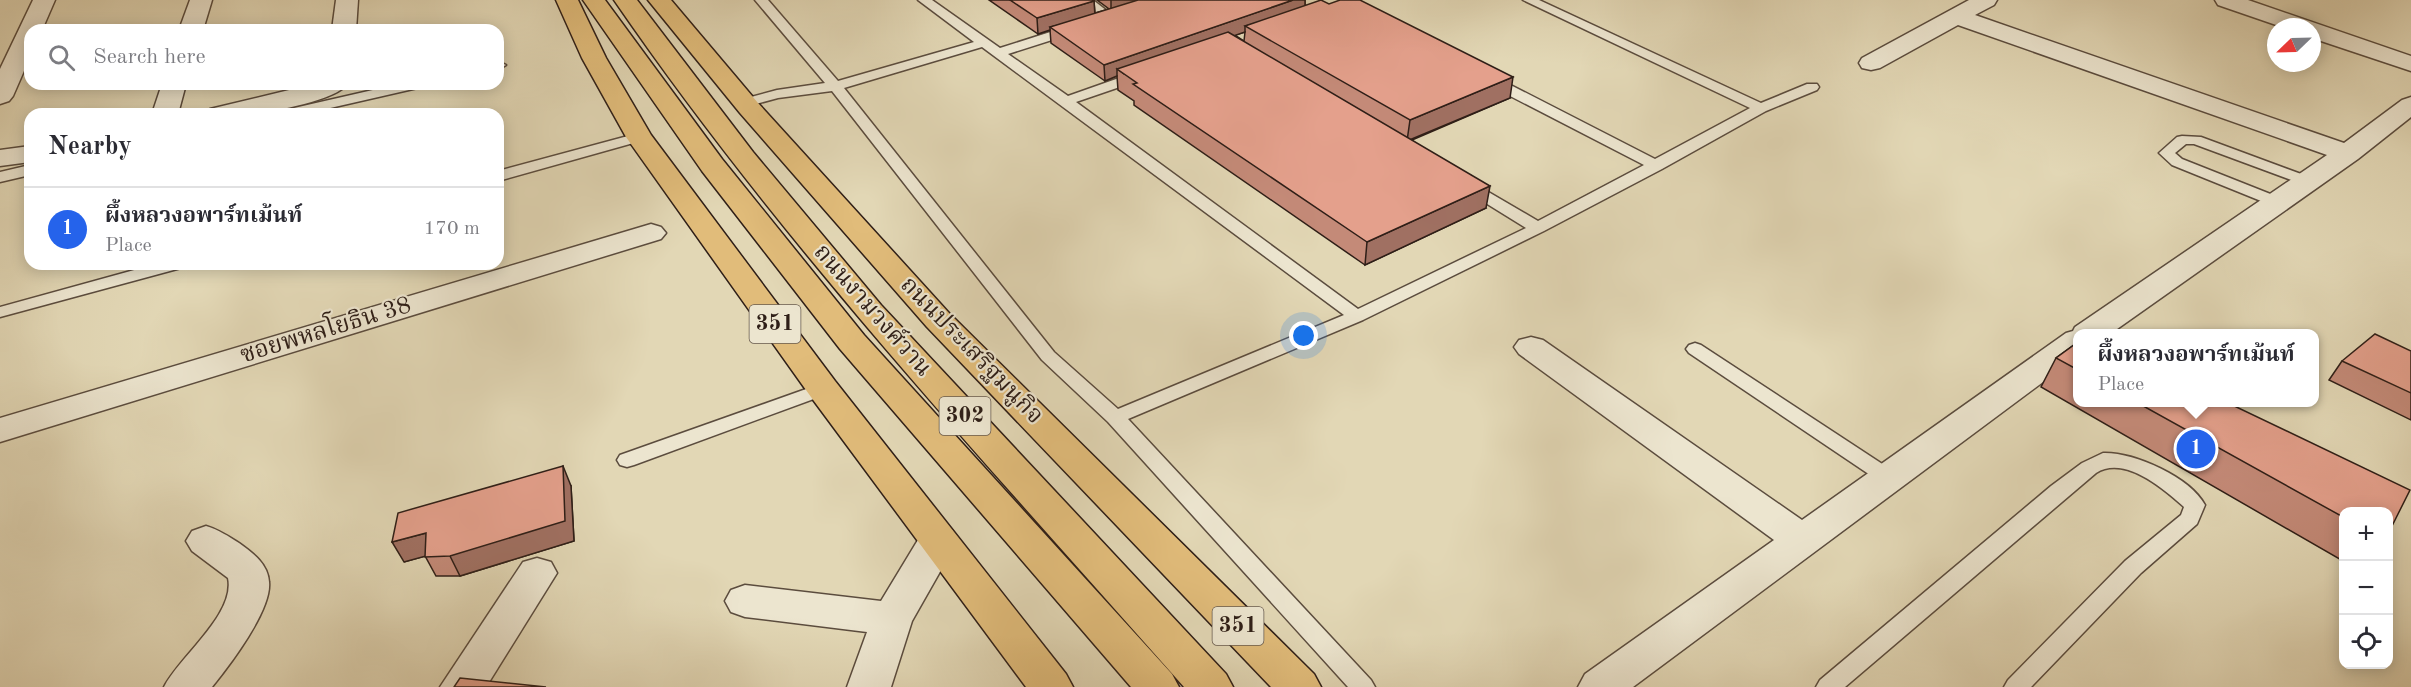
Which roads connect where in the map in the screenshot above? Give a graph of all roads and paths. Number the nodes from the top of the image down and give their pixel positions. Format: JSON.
{"nodes":[{"id":1,"x":44,"y":0,"type":"edge"},
{"id":2,"x":201,"y":0,"type":"edge"},
{"id":3,"x":347,"y":0,"type":"edge"},
{"id":4,"x":567,"y":0,"type":"edge"},
{"id":5,"x":594,"y":0,"type":"edge"},
{"id":6,"x":625,"y":0,"type":"edge"},
{"id":7,"x":659,"y":0,"type":"edge"},
{"id":8,"x":761,"y":0,"type":"edge"},
{"id":9,"x":924,"y":0,"type":"edge"},
{"id":10,"x":1085,"y":0,"type":"edge"},
{"id":11,"x":1529,"y":0,"type":"edge"},
{"id":12,"x":1986,"y":0,"type":"edge"},
{"id":13,"x":2226,"y":0,"type":"edge"},
{"id":14,"x":1955,"y":16,"type":"junction"},
{"id":15,"x":2278,"y":18,"type":"edge"},
{"id":16,"x":33,"y":24,"type":"edge"},
{"id":17,"x":193,"y":24,"type":"edge"},
{"id":18,"x":345,"y":24,"type":"edge"},
{"id":19,"x":2321,"y":33,"type":"edge"},
{"id":20,"x":24,"y":43,"type":"edge"},
{"id":21,"x":983,"y":43,"type":"junction"},
{"id":22,"x":996,"y":53,"type":"junction"},
{"id":23,"x":1871,"y":63,"type":"dead end"},
{"id":24,"x":2411,"y":64,"type":"edge"},
{"id":25,"x":1153,"y":71,"type":"edge"},
{"id":26,"x":1479,"y":74,"type":"edge"},
{"id":27,"x":835,"y":86,"type":"junction"},
{"id":28,"x":1812,"y":87,"type":"dead end"},
{"id":29,"x":172,"y":90,"type":"edge"},
{"id":30,"x":322,"y":90,"type":"edge"},
{"id":31,"x":391,"y":90,"type":"edge"},
{"id":32,"x":0,"y":96,"type":"edge"},
{"id":33,"x":1066,"y":101,"type":"junction"},
{"id":34,"x":745,"y":103,"type":"junction"},
{"id":35,"x":2411,"y":105,"type":"edge"},
{"id":36,"x":167,"y":108,"type":"edge"},
{"id":37,"x":246,"y":108,"type":"edge"},
{"id":38,"x":312,"y":108,"type":"edge"},
{"id":39,"x":1761,"y":108,"type":"junction"},
{"id":40,"x":639,"y":137,"type":"junction"},
{"id":41,"x":2348,"y":153,"type":"junction"},
{"id":42,"x":24,"y":155,"type":"edge"},
{"id":43,"x":0,"y":158,"type":"edge"},
{"id":44,"x":1657,"y":166,"type":"junction"},
{"id":45,"x":24,"y":171,"type":"edge"},
{"id":46,"x":504,"y":174,"type":"edge"},
{"id":47,"x":0,"y":177,"type":"edge"},
{"id":48,"x":1456,"y":179,"type":"edge"},
{"id":49,"x":2307,"y":181,"type":"junction"},
{"id":50,"x":2277,"y":202,"type":"junction"},
{"id":51,"x":1538,"y":228,"type":"junction"},
{"id":52,"x":651,"y":232,"type":"dead end"},
{"id":53,"x":153,"y":270,"type":"edge"},
{"id":54,"x":0,"y":312,"type":"edge"},
{"id":55,"x":1357,"y":316,"type":"junction"},
{"id":56,"x":2093,"y":329,"type":"edge"},
{"id":57,"x":2073,"y":344,"type":"edge"},
{"id":58,"x":1532,"y":347,"type":"dead end"},
{"id":59,"x":1695,"y":349,"type":"dead end"},
{"id":60,"x":823,"y":389,"type":"junction"},
{"id":61,"x":1115,"y":417,"type":"junction"},
{"id":62,"x":0,"y":430,"type":"edge"},
{"id":63,"x":627,"y":459,"type":"dead end"},
{"id":64,"x":1889,"y":478,"type":"junction"},
{"id":65,"x":938,"y":540,"type":"junction"},
{"id":66,"x":1803,"y":540,"type":"junction"},
{"id":67,"x":206,"y":541,"type":"dead end"},
{"id":68,"x":537,"y":573,"type":"dead end"},
{"id":69,"x":745,"y":601,"type":"dead end"},
{"id":70,"x":892,"y":619,"type":"junction"},
{"id":71,"x":1008,"y":631,"type":"junction"},
{"id":72,"x":1287,"y":679,"type":"edge"},
{"id":73,"x":186,"y":687,"type":"edge"},
{"id":74,"x":462,"y":687,"type":"edge"},
{"id":75,"x":869,"y":687,"type":"edge"},
{"id":76,"x":1024,"y":687,"type":"edge"},
{"id":77,"x":1051,"y":687,"type":"edge"},
{"id":78,"x":1157,"y":687,"type":"edge"},
{"id":79,"x":1210,"y":687,"type":"edge"},
{"id":80,"x":1363,"y":687,"type":"edge"},
{"id":81,"x":1600,"y":687,"type":"edge"},
{"id":82,"x":1828,"y":687,"type":"edge"},
{"id":83,"x":2016,"y":687,"type":"edge"}],
"edges":[{"from":1,"to":16,"type":"street"},
{"from":2,"to":17,"type":"street"},
{"from":3,"to":18,"type":"street"},
{"from":4,"to":40,"type":"main road","number":"351"},
{"from":5,"to":78,"type":"main road","name":"ถนนงามวงศ์วาน","number":"302"},
{"from":6,"to":79,"type":"main road","name":"ถนนงามวงศ์วาน","number":"302"},
{"from":7,"to":34,"type":"main road","name":"ถนนประเสริฐมนูกิจ","number":"351"},
{"from":8,"to":27,"type":"lane"},
{"from":9,"to":21,"type":"lane"},
{"from":10,"to":22,"type":"lane"},
{"from":11,"to":39,"type":"lane"},
{"from":12,"to":14,"type":"street"},
{"from":13,"to":15,"type":"street"},
{"from":14,"to":23,"type":"street"},
{"from":14,"to":41,"type":"street"},
{"from":19,"to":24,"type":"street"},
{"from":20,"to":32,"type":"street"},
{"from":21,"to":22,"type":"lane"},
{"from":21,"to":27,"type":"lane"},
{"from":22,"to":33,"type":"lane"},
{"from":25,"to":33,"type":"lane"},
{"from":26,"to":44,"type":"lane"},
{"from":27,"to":34,"type":"lane"},
{"from":27,"to":61,"type":"lane"},
{"from":28,"to":39,"type":"lane"},
{"from":29,"to":36,"type":"street"},
{"from":30,"to":37,"type":"street"},
{"from":31,"to":38,"type":"lane"},
{"from":33,"to":55,"type":"lane"},
{"from":34,"to":72,"type":"main road","name":"ถนนประเสริฐมนูกิจ","number":"351"},
{"from":35,"to":41,"type":"street"},
{"from":39,"to":44,"type":"lane"},
{"from":40,"to":46,"type":"lane"},
{"from":40,"to":60,"type":"main road","number":"351"},
{"from":41,"to":49,"type":"street"},
{"from":42,"to":43,"type":"street"},
{"from":44,"to":51,"type":"lane"},
{"from":45,"to":47,"type":"lane"},
{"from":48,"to":51,"type":"lane"},
{"from":49,"to":50,"type":"street"},
{"from":49,"to":50,"type":"lane"},
{"from":50,"to":56,"type":"street"},
{"from":51,"to":55,"type":"lane"},
{"from":52,"to":62,"type":"street","name":"ซอยพหลโยธิน 38"},
{"from":53,"to":54,"type":"lane"},
{"from":55,"to":61,"type":"lane"},
{"from":57,"to":64,"type":"street"},
{"from":58,"to":66,"type":"street"},
{"from":59,"to":64,"type":"lane"},
{"from":60,"to":63,"type":"lane"},
{"from":60,"to":65,"type":"main road","number":"351"},
{"from":61,"to":80,"type":"lane"},
{"from":64,"to":66,"type":"street"},
{"from":65,"to":70,"type":"street"},
{"from":65,"to":71,"type":"main road","number":"351"},
{"from":66,"to":81,"type":"street"},
{"from":67,"to":73,"type":"street"},
{"from":68,"to":74,"type":"street"},
{"from":69,"to":70,"type":"street"},
{"from":70,"to":75,"type":"street"},
{"from":71,"to":76,"type":"main road"},
{"from":71,"to":77,"type":"main road","number":"351"},
{"from":82,"to":83,"type":"lane"}]}
